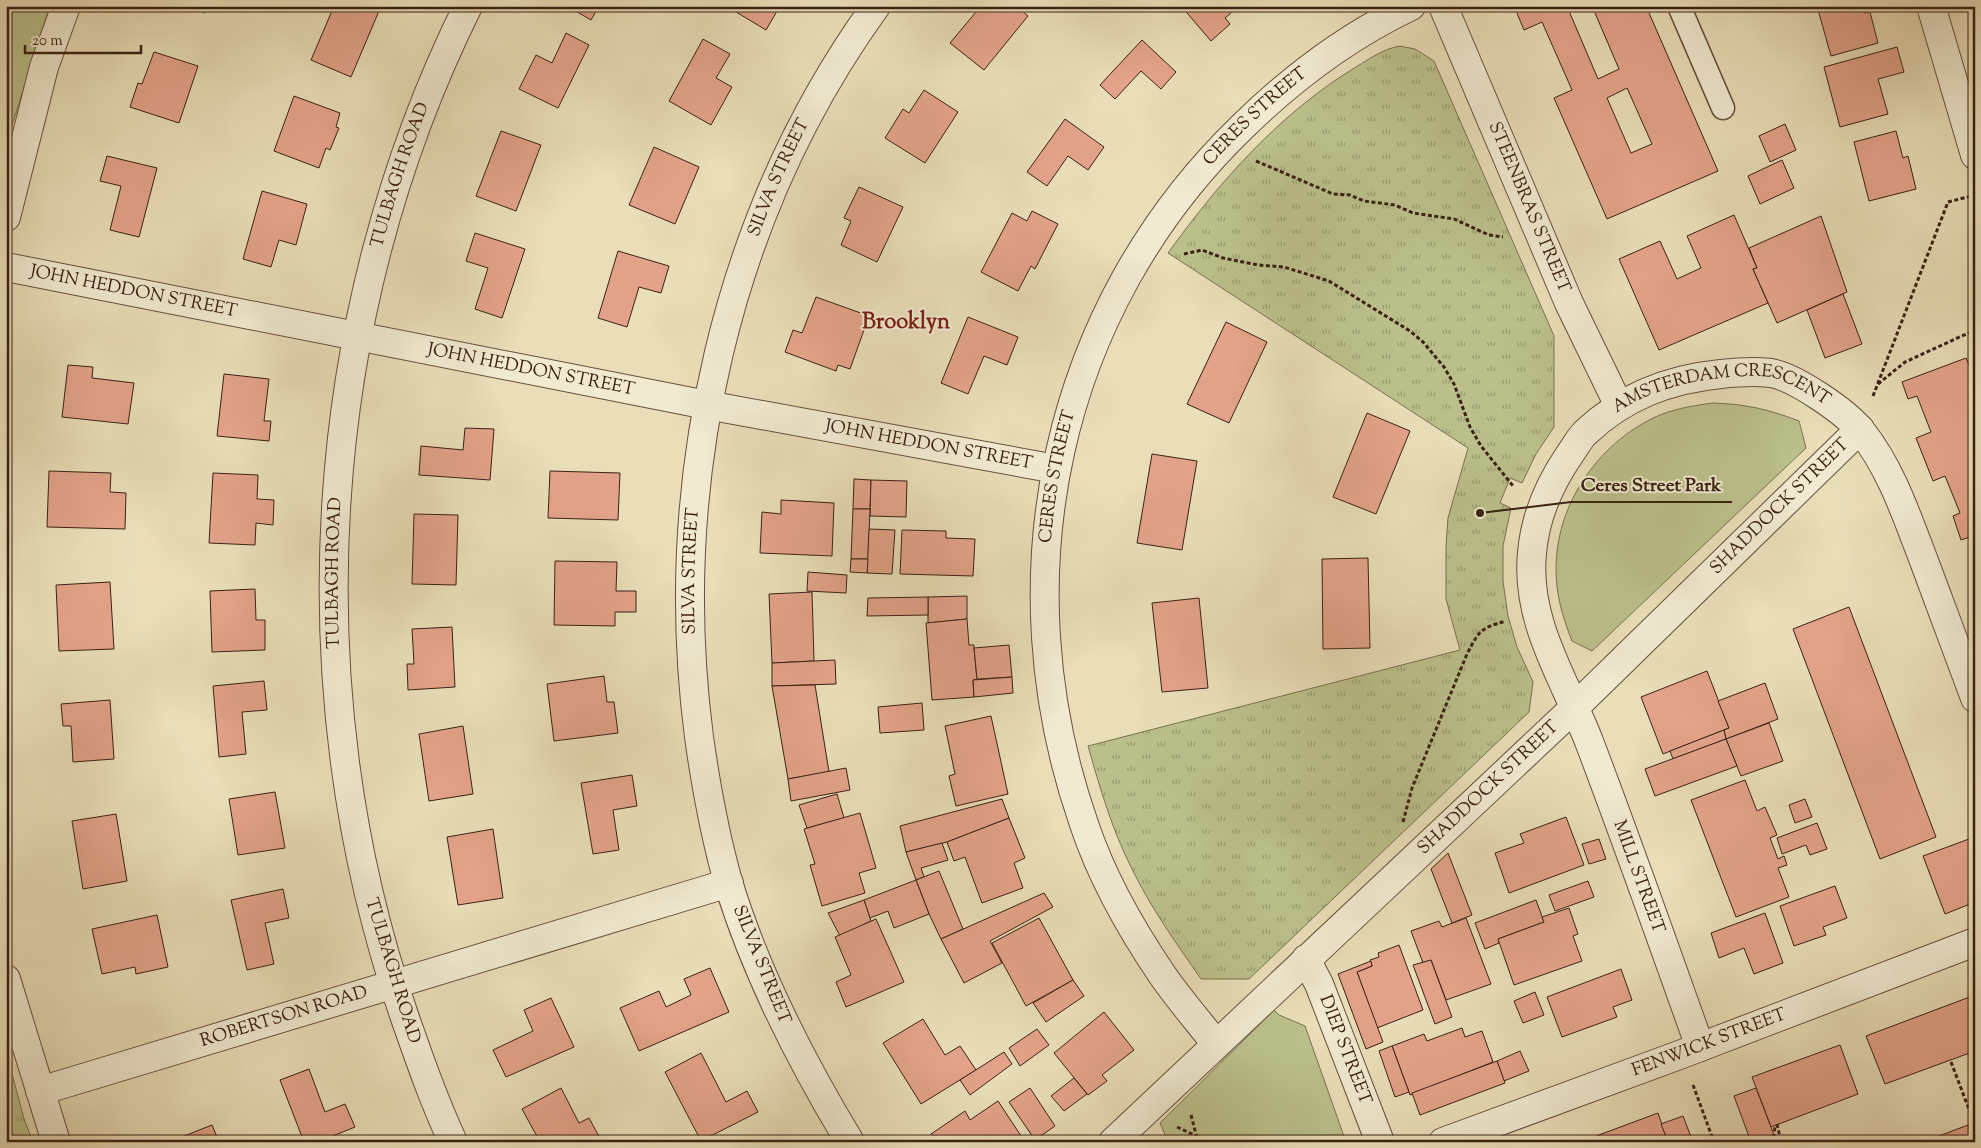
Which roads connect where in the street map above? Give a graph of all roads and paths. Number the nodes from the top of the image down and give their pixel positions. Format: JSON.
{"nodes":[{"id":1,"x":66,"y":6,"type":"edge"},
{"id":2,"x":468,"y":6,"type":"edge"},
{"id":3,"x":876,"y":6,"type":"edge"},
{"id":4,"x":1411,"y":6,"type":"edge"},
{"id":5,"x":1443,"y":6,"type":"edge"},
{"id":6,"x":1679,"y":6,"type":"edge"},
{"id":7,"x":1931,"y":6,"type":"edge"},
{"id":8,"x":1723,"y":108,"type":"dead end"},
{"id":9,"x":1228,"y":140,"type":"junction"},
{"id":10,"x":1975,"y":155,"type":"edge"},
{"id":11,"x":1975,"y":195,"type":"edge"},
{"id":12,"x":6,"y":217,"type":"edge"},
{"id":13,"x":1538,"y":230,"type":"junction"},
{"id":14,"x":1143,"y":250,"type":"junction"},
{"id":15,"x":6,"y":267,"type":"edge"},
{"id":16,"x":1975,"y":330,"type":"edge"},
{"id":17,"x":357,"y":338,"type":"junction"},
{"id":18,"x":1878,"y":384,"type":"junction"},
{"id":19,"x":707,"y":405,"type":"junction"},
{"id":20,"x":1619,"y":406,"type":"junction"},
{"id":21,"x":1860,"y":430,"type":"junction"},
{"id":22,"x":1056,"y":469,"type":"junction"},
{"id":23,"x":1538,"y":515,"type":"junction"},
{"id":24,"x":1537,"y":613,"type":"junction"},
{"id":25,"x":1975,"y":698,"type":"edge"},
{"id":26,"x":1574,"y":708,"type":"junction"},
{"id":27,"x":1404,"y":867,"type":"junction"},
{"id":28,"x":729,"y":883,"type":"junction"},
{"id":29,"x":1975,"y":942,"type":"edge"},
{"id":30,"x":1306,"y":959,"type":"junction"},
{"id":31,"x":6,"y":978,"type":"edge"},
{"id":32,"x":393,"y":984,"type":"junction"},
{"id":33,"x":1216,"y":1044,"type":"junction"},
{"id":34,"x":1691,"y":1050,"type":"junction"},
{"id":35,"x":1951,"y":1062,"type":"dead end"},
{"id":36,"x":40,"y":1091,"type":"junction"},
{"id":37,"x":1975,"y":1126,"type":"edge"},
{"id":38,"x":56,"y":1142,"type":"edge"},
{"id":39,"x":453,"y":1142,"type":"edge"},
{"id":40,"x":850,"y":1142,"type":"edge"},
{"id":41,"x":1113,"y":1142,"type":"edge"},
{"id":42,"x":1380,"y":1142,"type":"edge"},
{"id":43,"x":1443,"y":1142,"type":"edge"},
{"id":44,"x":1714,"y":1142,"type":"edge"},
{"id":45,"x":1761,"y":1142,"type":"edge"},
{"id":46,"x":1781,"y":1142,"type":"edge"}],
"edges":[{"from":1,"to":12,"type":"street"},
{"from":2,"to":17,"type":"street","name":"TULBAGH ROAD"},
{"from":3,"to":19,"type":"street","name":"SILVA STREET"},
{"from":4,"to":9,"type":"street","name":"CERES STREET"},
{"from":5,"to":13,"type":"street","name":"STEENBRAS STREET"},
{"from":6,"to":8,"type":"lane"},
{"from":7,"to":10,"type":"street"},
{"from":9,"to":13,"type":"path"},
{"from":9,"to":14,"type":"street","name":"CERES STREET"},
{"from":11,"to":18,"type":"path"},
{"from":13,"to":20,"type":"street","name":"STEENBRAS STREET"},
{"from":14,"to":22,"type":"street","name":"CERES STREET"},
{"from":14,"to":23,"type":"path"},
{"from":15,"to":17,"type":"street","name":"JOHN HEDDON STREET"},
{"from":16,"to":18,"type":"path"},
{"from":17,"to":19,"type":"street","name":"JOHN HEDDON STREET"},
{"from":17,"to":32,"type":"street","name":"TULBAGH ROAD"},
{"from":18,"to":21,"type":"path"},
{"from":19,"to":22,"type":"street","name":"JOHN HEDDON STREET"},
{"from":19,"to":28,"type":"street","name":"SILVA STREET"},
{"from":20,"to":21,"type":"street","name":"AMSTERDAM CRESCENT"},
{"from":20,"to":23,"type":"street","name":"AMSTERDAM CRESCENT"},
{"from":21,"to":25,"type":"street","name":"AMSTERDAM CRESCENT"},
{"from":21,"to":26,"type":"street","name":"SHADDOCK STREET"},
{"from":22,"to":33,"type":"street","name":"CERES STREET"},
{"from":23,"to":24,"type":"street","name":"AMSTERDAM CRESCENT"},
{"from":24,"to":26,"type":"street","name":"AMSTERDAM CRESCENT"},
{"from":24,"to":27,"type":"path"},
{"from":26,"to":27,"type":"street","name":"SHADDOCK STREET"},
{"from":26,"to":34,"type":"street","name":"MILL STREET"},
{"from":27,"to":30,"type":"street","name":"SHADDOCK STREET"},
{"from":28,"to":32,"type":"street","name":"ROBERTSON ROAD"},
{"from":28,"to":40,"type":"street","name":"SILVA STREET"},
{"from":29,"to":34,"type":"street","name":"FENWICK STREET"},
{"from":30,"to":33,"type":"street","name":"SHADDOCK STREET"},
{"from":30,"to":42,"type":"street","name":"DIEP STREET"},
{"from":31,"to":36,"type":"street"},
{"from":32,"to":36,"type":"street","name":"ROBERTSON ROAD"},
{"from":32,"to":39,"type":"street","name":"TULBAGH ROAD"},
{"from":33,"to":41,"type":"street","name":"SHADDOCK STREET"},
{"from":34,"to":43,"type":"street","name":"FENWICK STREET"},
{"from":34,"to":44,"type":"path"},
{"from":35,"to":37,"type":"path"},
{"from":36,"to":38,"type":"street"},
{"from":45,"to":46,"type":"path"}]}
